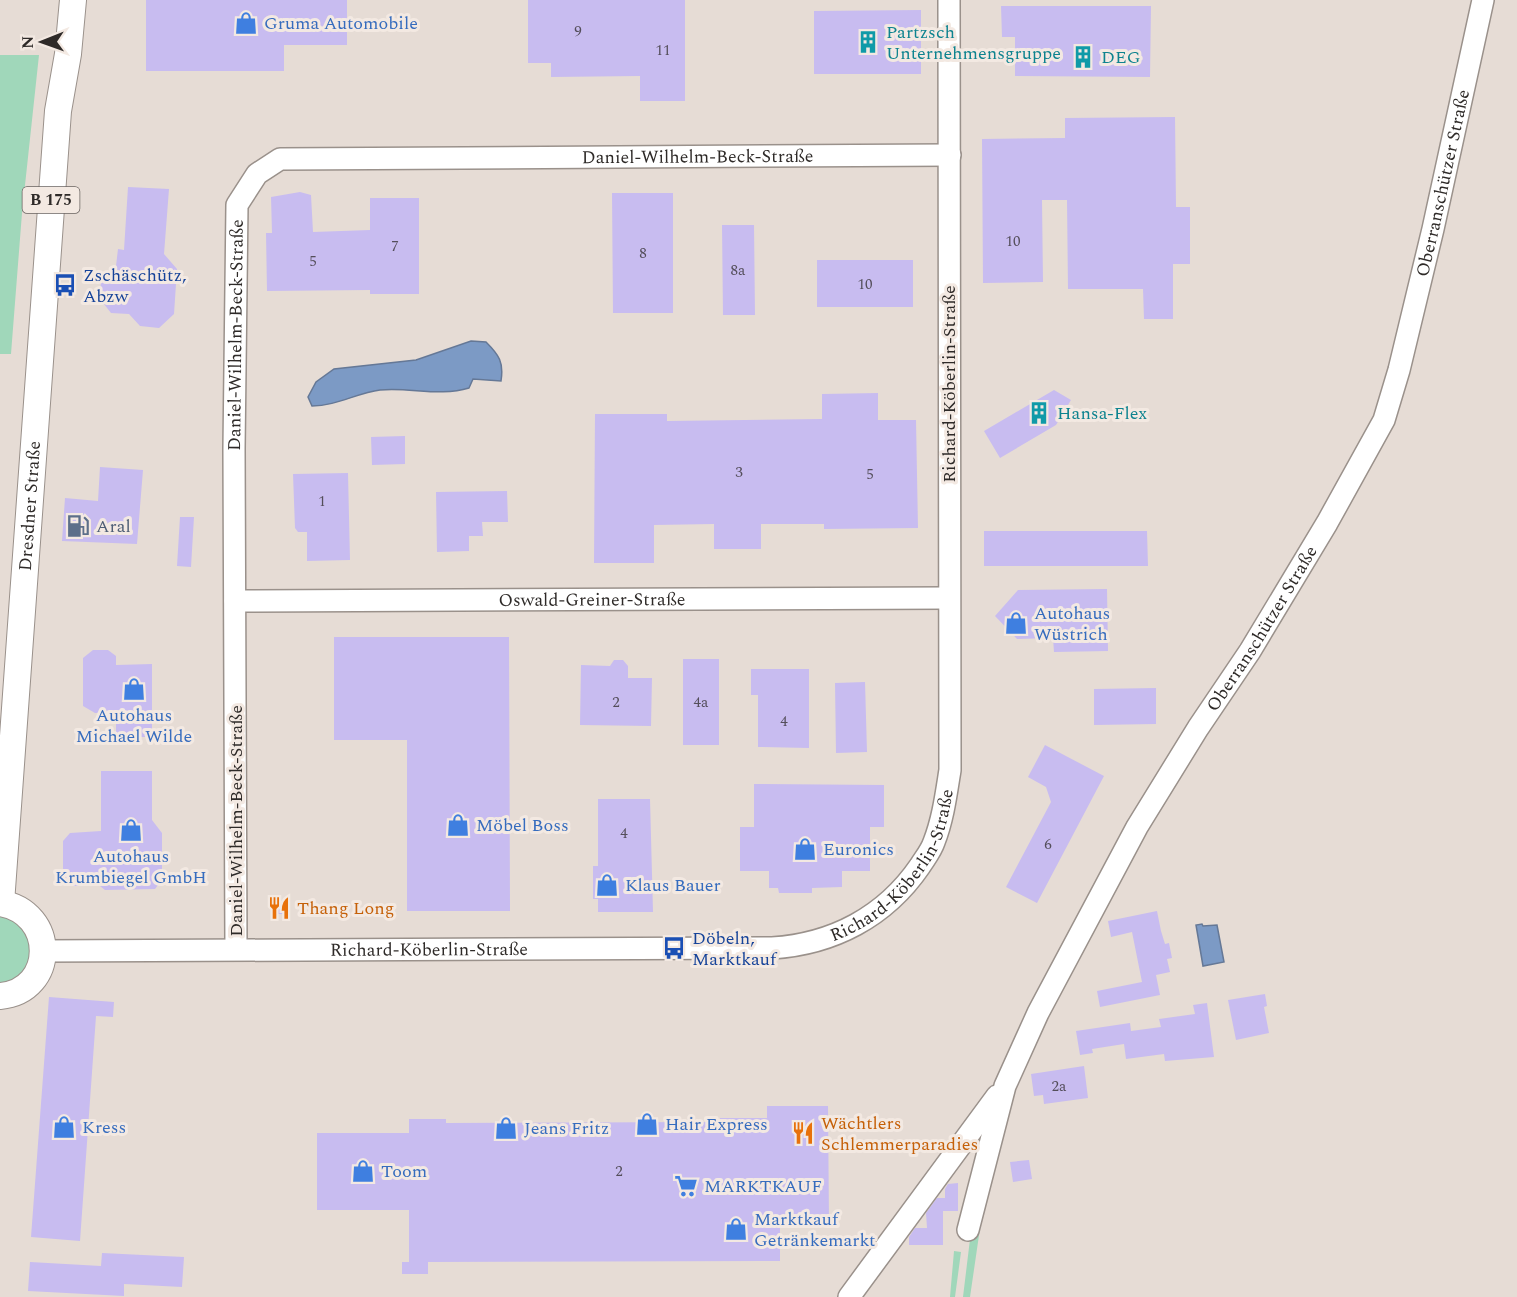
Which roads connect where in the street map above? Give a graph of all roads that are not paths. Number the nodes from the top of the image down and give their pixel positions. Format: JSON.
{"nodes":[{"id":1,"x":65,"y":0,"type":"edge"},
{"id":2,"x":73,"y":0,"type":"edge"},
{"id":3,"x":949,"y":0,"type":"edge"},
{"id":4,"x":1483,"y":0,"type":"edge"},
{"id":5,"x":58,"y":111,"type":"junction"},
{"id":6,"x":950,"y":155,"type":"junction"},
{"id":7,"x":948,"y":598,"type":"junction"},
{"id":8,"x":235,"y":601,"type":"junction"},
{"id":9,"x":0,"y":903,"type":"edge"},
{"id":10,"x":236,"y":949,"type":"junction"},
{"id":11,"x":43,"y":951,"type":"junction"},
{"id":12,"x":0,"y":996,"type":"edge"},
{"id":13,"x":1005,"y":1086,"type":"junction"},
{"id":14,"x":968,"y":1230,"type":"dead end"},
{"id":15,"x":849,"y":1297,"type":"edge"}],
"edges":[{"from":1,"to":5,"type":"main road","name":"Dresdner Straße","number":"B 175"},
{"from":2,"to":5,"type":"main road","name":"Dresdner Straße","number":"B 175"},
{"from":3,"to":6,"type":"street","name":"Richard-Köberlin-Straße"},
{"from":4,"to":13,"type":"street","name":"Oberranschützer Straße"},
{"from":5,"to":9,"type":"main road","name":"Dresdner Straße","number":"B 175"},
{"from":6,"to":7,"type":"street","name":"Richard-Köberlin-Straße"},
{"from":6,"to":8,"type":"street","name":"Daniel-Wilhelm-Beck-Straße"},
{"from":7,"to":8,"type":"street","name":"Oswald-Greiner-Straße"},
{"from":7,"to":10,"type":"street","name":"Richard-Köberlin-Straße"},
{"from":8,"to":10,"type":"street","name":"Daniel-Wilhelm-Beck-Straße"},
{"from":9,"to":11,"type":"main road","name":"Dresdner Straße"},
{"from":10,"to":11,"type":"street","name":"Richard-Köberlin-Straße"},
{"from":11,"to":12,"type":"main road"},
{"from":13,"to":14,"type":"street","name":"Oberranschützer Straße"},
{"from":13,"to":15,"type":"street"}]}
